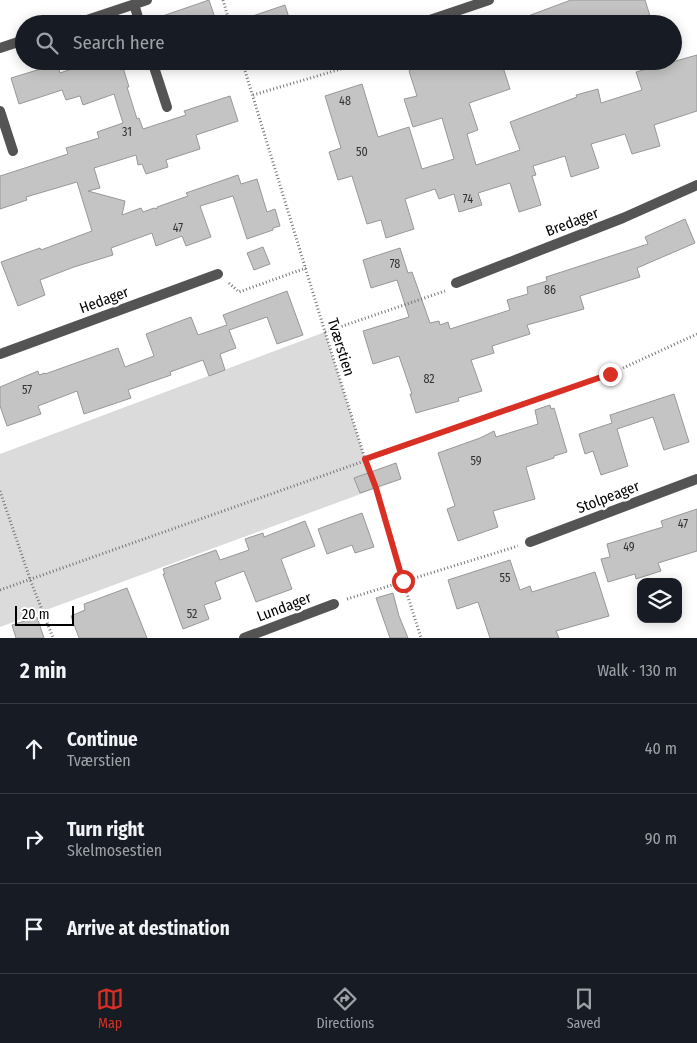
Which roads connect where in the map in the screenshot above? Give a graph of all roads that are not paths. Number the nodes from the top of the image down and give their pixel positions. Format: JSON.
{"nodes":[{"id":1,"x":147,"y":0,"type":"edge"},
{"id":2,"x":489,"y":0,"type":"edge"},
{"id":3,"x":134,"y":4,"type":"junction"},
{"id":4,"x":102,"y":15,"type":"edge"},
{"id":5,"x":137,"y":15,"type":"edge"},
{"id":6,"x":445,"y":15,"type":"edge"},
{"id":7,"x":15,"y":43,"type":"edge"},
{"id":8,"x":0,"y":48,"type":"edge"},
{"id":9,"x":155,"y":70,"type":"edge"},
{"id":10,"x":166,"y":107,"type":"dead end"},
{"id":11,"x":0,"y":111,"type":"edge"},
{"id":12,"x":13,"y":151,"type":"dead end"},
{"id":13,"x":697,"y":185,"type":"edge"},
{"id":14,"x":218,"y":274,"type":"road end"},
{"id":15,"x":456,"y":283,"type":"road end"},
{"id":16,"x":0,"y":354,"type":"edge"},
{"id":17,"x":697,"y":479,"type":"edge"},
{"id":18,"x":530,"y":542,"type":"road end"},
{"id":19,"x":334,"y":604,"type":"road end"},
{"id":20,"x":244,"y":638,"type":"edge"}],
"edges":[{"from":1,"to":3,"type":"street"},
{"from":2,"to":6,"type":"street"},
{"from":3,"to":4,"type":"street"},
{"from":3,"to":5,"type":"street"},
{"from":7,"to":8,"type":"street"},
{"from":9,"to":10,"type":"street"},
{"from":11,"to":12,"type":"street"},
{"from":13,"to":15,"type":"street","name":"Bredager"},
{"from":14,"to":16,"type":"street","name":"Hedager"},
{"from":17,"to":18,"type":"street","name":"Stolpeager"},
{"from":19,"to":20,"type":"street","name":"Lundager"}]}
